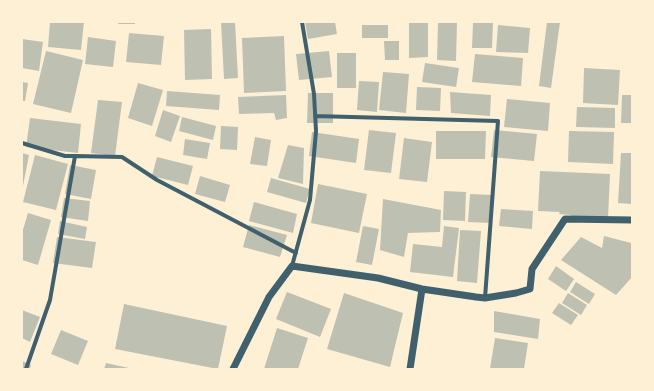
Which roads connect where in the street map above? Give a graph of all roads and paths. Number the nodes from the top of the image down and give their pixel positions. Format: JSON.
{"nodes":[{"id":1,"x":302,"y":22,"type":"edge"},
{"id":2,"x":316,"y":116,"type":"junction"},
{"id":3,"x":22,"y":143,"type":"edge"},
{"id":4,"x":75,"y":156,"type":"junction"},
{"id":5,"x":632,"y":220,"type":"edge"},
{"id":6,"x":296,"y":252,"type":"junction"},
{"id":7,"x":292,"y":266,"type":"junction"},
{"id":8,"x":422,"y":289,"type":"junction"},
{"id":9,"x":485,"y":298,"type":"junction"},
{"id":10,"x":26,"y":369,"type":"edge"},
{"id":11,"x":233,"y":369,"type":"edge"},
{"id":12,"x":410,"y":369,"type":"edge"}],
"edges":[{"from":1,"to":2,"type":"street"},
{"from":2,"to":6,"type":"street"},
{"from":2,"to":9,"type":"street"},
{"from":3,"to":4,"type":"street"},
{"from":4,"to":6,"type":"street"},
{"from":4,"to":10,"type":"street"},
{"from":5,"to":9,"type":"street"},
{"from":6,"to":7,"type":"street"},
{"from":7,"to":8,"type":"street"},
{"from":7,"to":11,"type":"street"},
{"from":8,"to":9,"type":"street"},
{"from":8,"to":12,"type":"street"}]}
